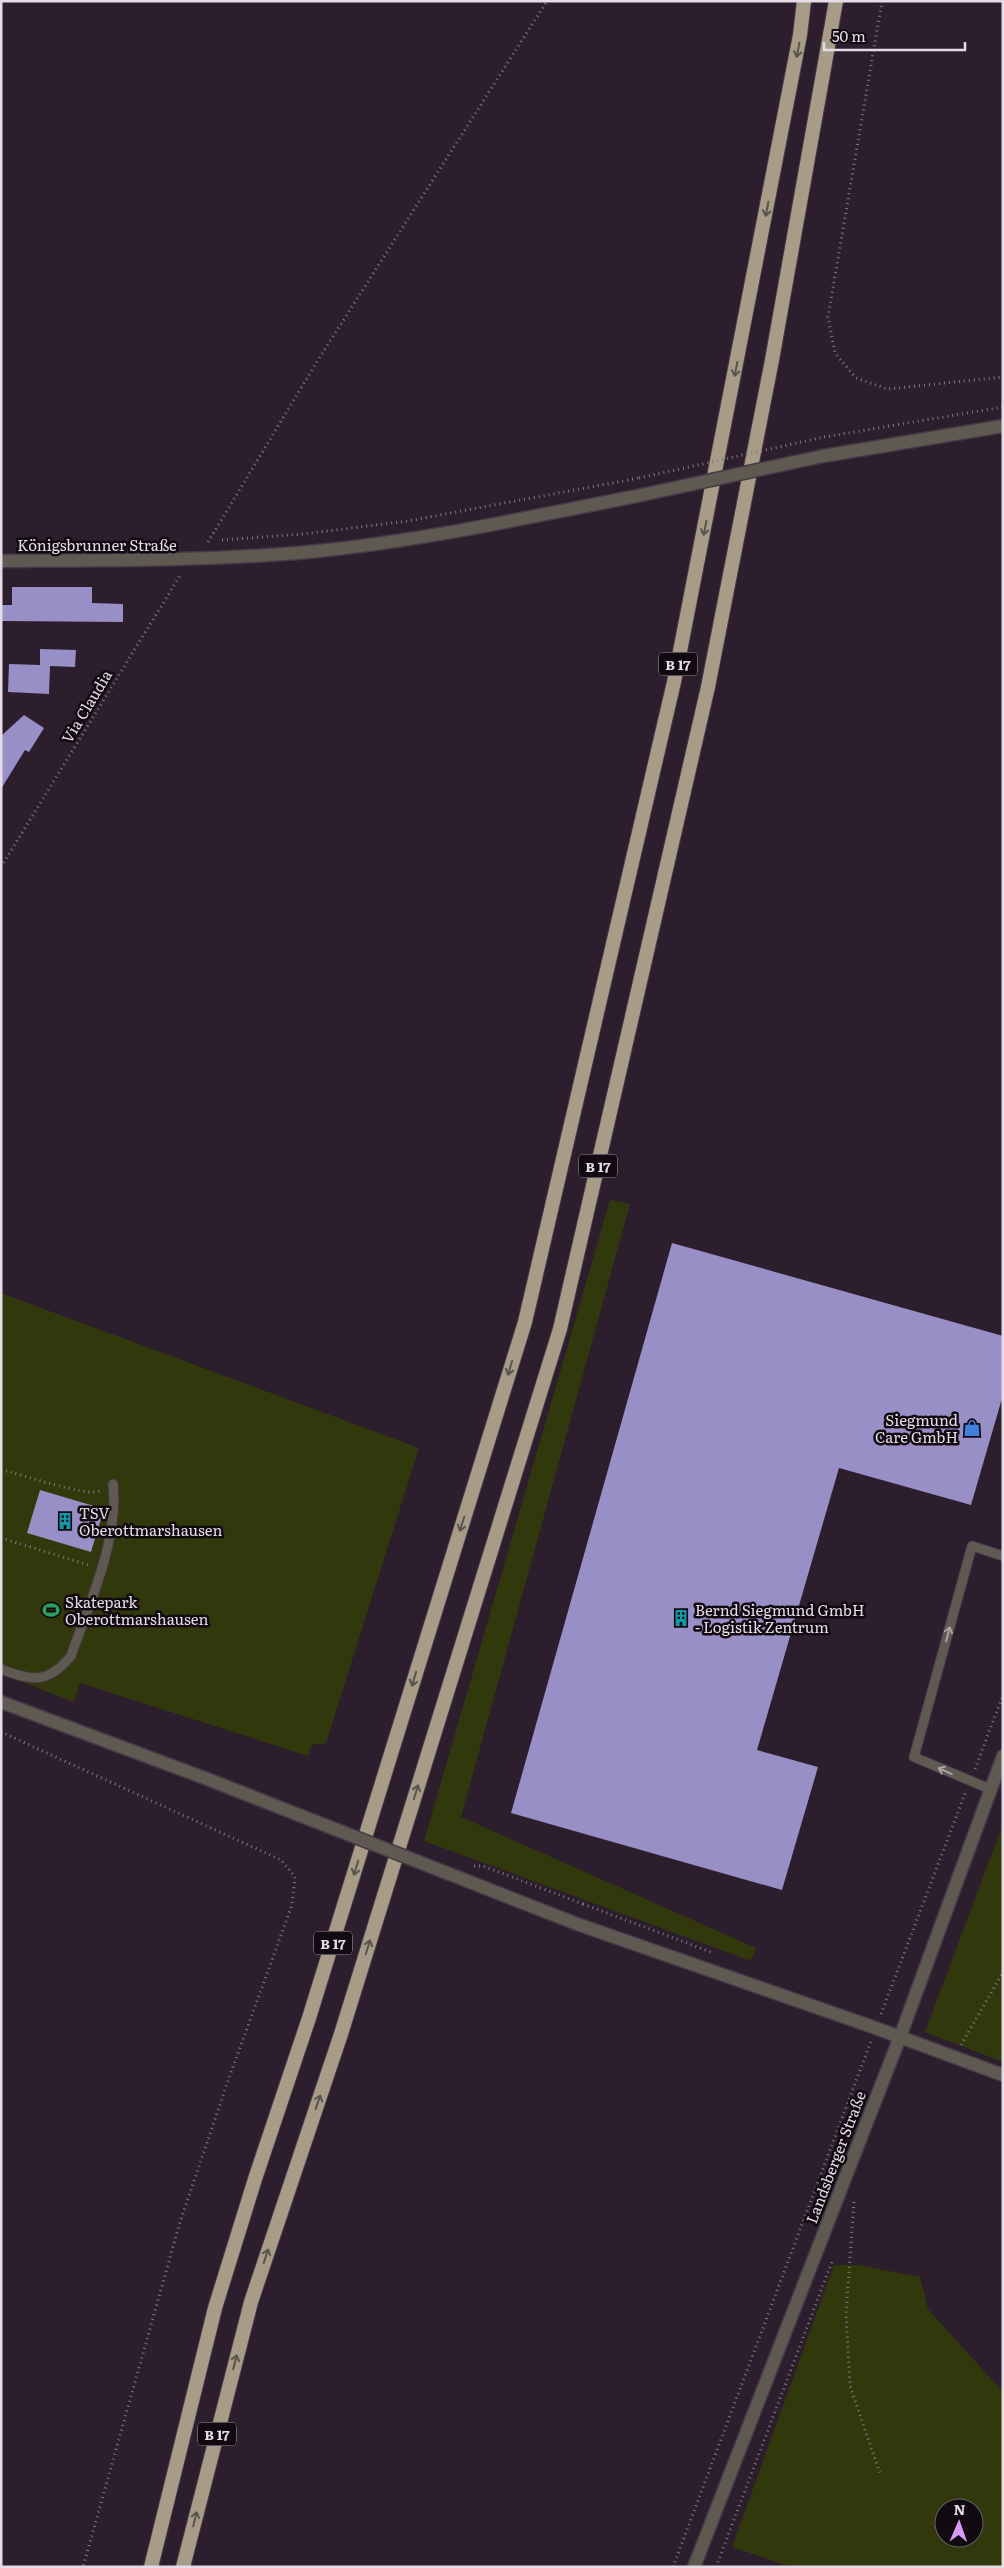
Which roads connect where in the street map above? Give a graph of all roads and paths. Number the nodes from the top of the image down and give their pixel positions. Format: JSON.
{"nodes":[{"id":1,"x":547,"y":1,"type":"edge"},
{"id":2,"x":804,"y":1,"type":"edge"},
{"id":3,"x":836,"y":1,"type":"edge"},
{"id":4,"x":882,"y":1,"type":"edge"},
{"id":5,"x":1003,"y":377,"type":"edge"},
{"id":6,"x":1003,"y":407,"type":"edge"},
{"id":7,"x":1003,"y":426,"type":"edge"},
{"id":8,"x":193,"y":559,"type":"junction"},
{"id":9,"x":1,"y":561,"type":"edge"},
{"id":10,"x":1,"y":867,"type":"edge"},
{"id":11,"x":1,"y":1470,"type":"edge"},
{"id":12,"x":113,"y":1484,"type":"joint"},
{"id":13,"x":1,"y":1538,"type":"edge"},
{"id":14,"x":1003,"y":1556,"type":"edge"},
{"id":15,"x":100,"y":1568,"type":"junction"},
{"id":16,"x":1,"y":1669,"type":"edge"},
{"id":17,"x":1003,"y":1695,"type":"edge"},
{"id":18,"x":1,"y":1702,"type":"edge"},
{"id":19,"x":1,"y":1732,"type":"edge"},
{"id":20,"x":1003,"y":1756,"type":"edge"},
{"id":21,"x":970,"y":1782,"type":"junction"},
{"id":22,"x":990,"y":1789,"type":"junction"},
{"id":23,"x":1003,"y":1972,"type":"edge"},
{"id":24,"x":876,"y":2028,"type":"junction"},
{"id":25,"x":900,"y":2036,"type":"junction"},
{"id":26,"x":955,"y":2057,"type":"junction"},
{"id":27,"x":1003,"y":2075,"type":"edge"},
{"id":28,"x":854,"y":2200,"type":"dead end"},
{"id":29,"x":880,"y":2473,"type":"dead end"},
{"id":30,"x":83,"y":2567,"type":"edge"},
{"id":31,"x":151,"y":2567,"type":"edge"},
{"id":32,"x":183,"y":2567,"type":"edge"},
{"id":33,"x":673,"y":2567,"type":"edge"},
{"id":34,"x":694,"y":2567,"type":"edge"}],
"edges":[{"from":1,"to":6,"type":"path","bridge":true},
{"from":2,"to":31,"type":"highway","number":"B 17","one_way":true},
{"from":32,"to":3,"type":"highway","number":"B 17","one_way":true},
{"from":4,"to":5,"type":"path"},
{"from":7,"to":8,"type":"street","name":"Königsbrunner Straße","bridge":true},
{"from":8,"to":9,"type":"street","name":"Königsbrunner Straße"},
{"from":8,"to":10,"type":"path","name":"Via Claudia"},
{"from":11,"to":12,"type":"path"},
{"from":12,"to":15,"type":"lane"},
{"from":13,"to":15,"type":"path"},
{"from":21,"to":14,"type":"lane","one_way":true},
{"from":15,"to":16,"type":"lane"},
{"from":17,"to":21,"type":"path"},
{"from":18,"to":24,"type":"street","bridge":true},
{"from":19,"to":30,"type":"path"},
{"from":20,"to":22,"type":"street","name":"Landsberger Straße"},
{"from":21,"to":22,"type":"lane"},
{"from":21,"to":24,"type":"path"},
{"from":22,"to":25,"type":"street","name":"Landsberger Straße"},
{"from":23,"to":26,"type":"path"},
{"from":24,"to":25,"type":"street"},
{"from":24,"to":33,"type":"path"},
{"from":25,"to":26,"type":"street"},
{"from":25,"to":34,"type":"street","name":"Landsberger Straße"},
{"from":26,"to":27,"type":"street"},
{"from":28,"to":29,"type":"path"}]}
